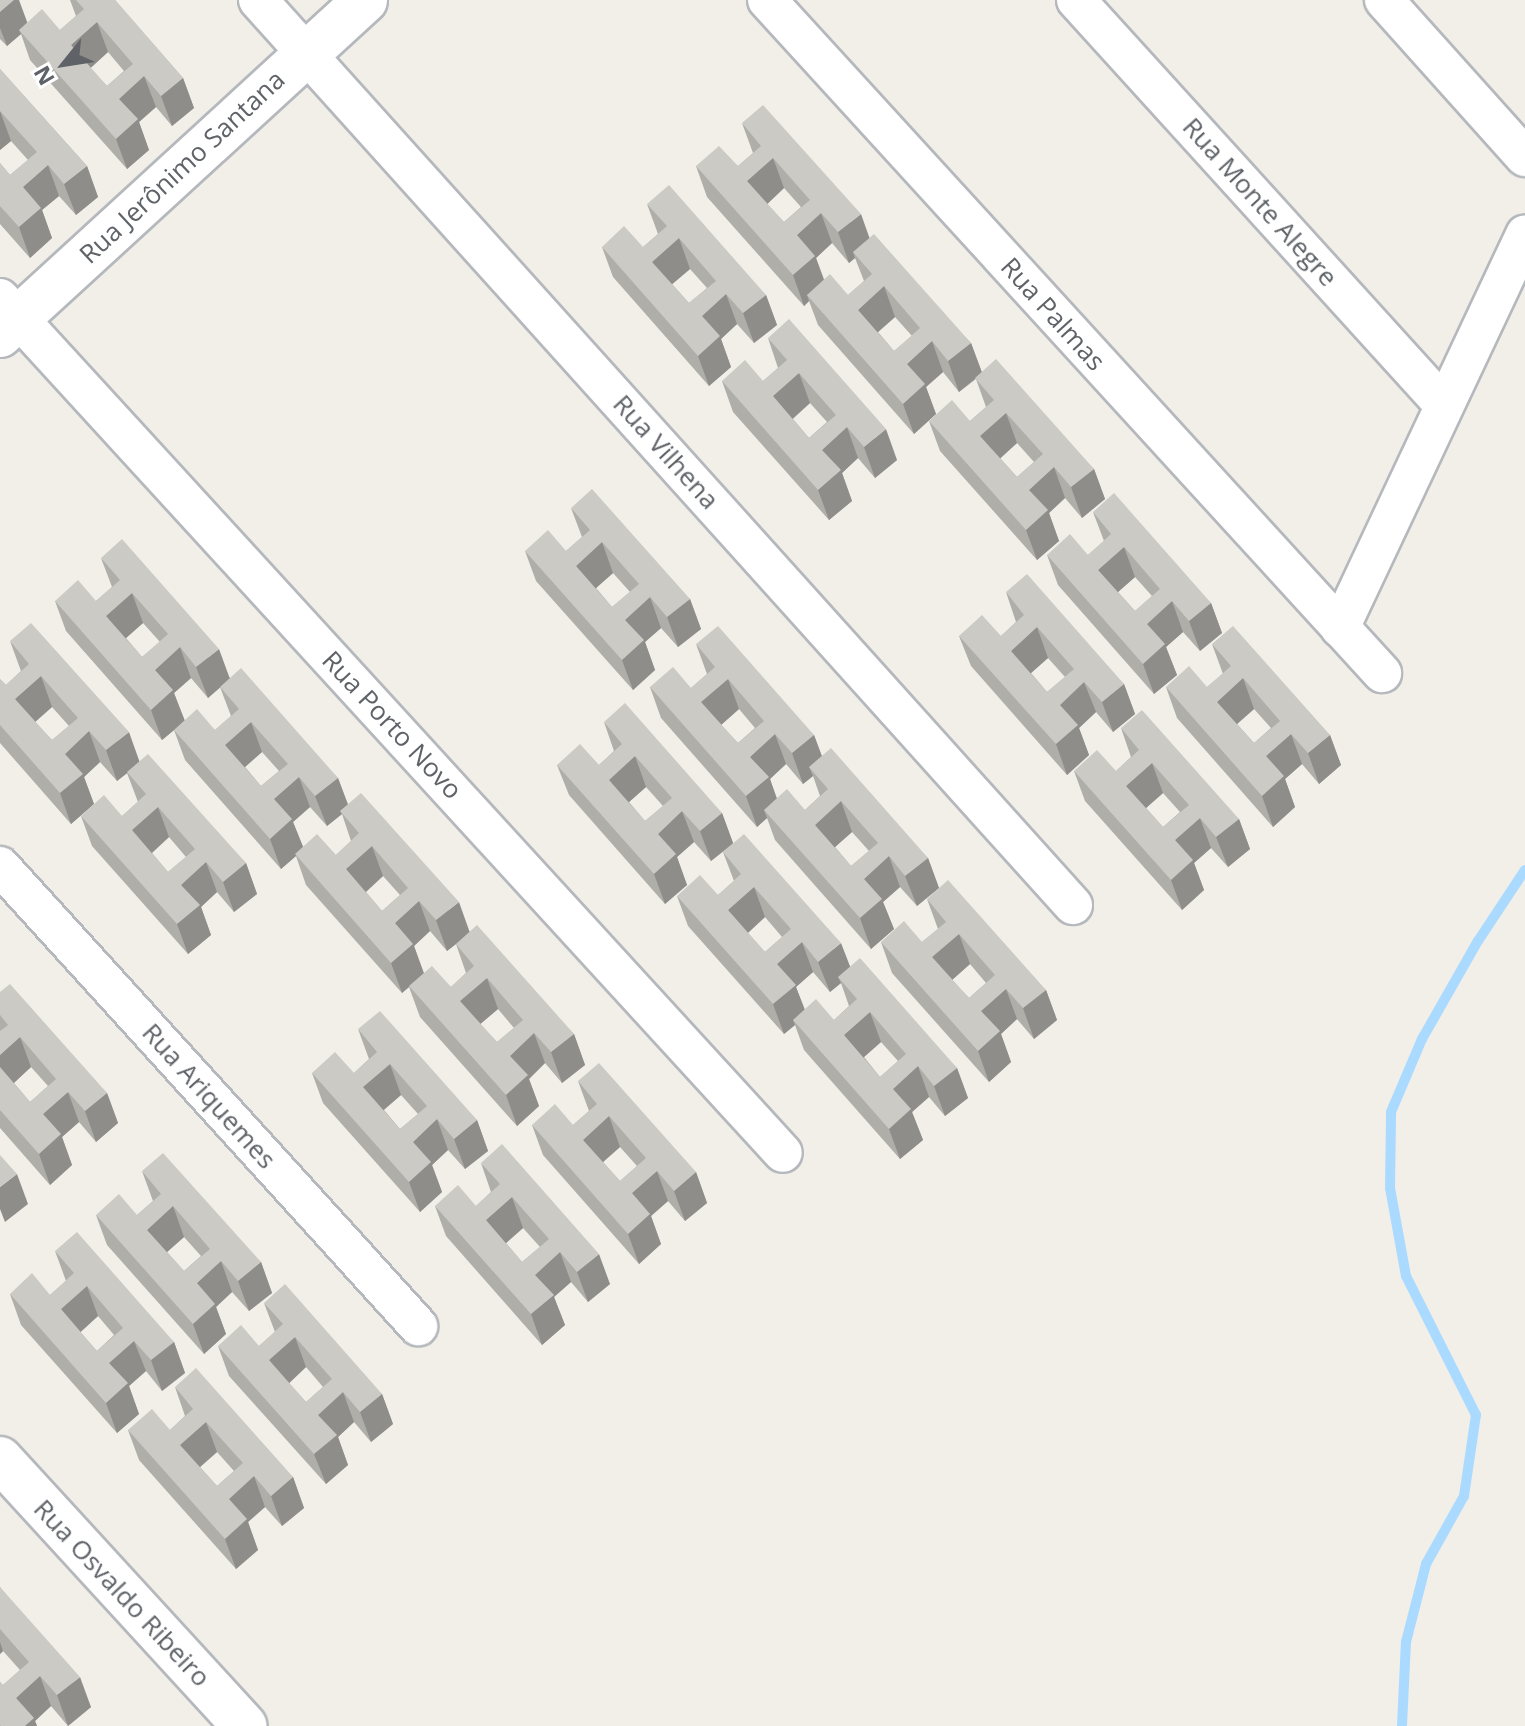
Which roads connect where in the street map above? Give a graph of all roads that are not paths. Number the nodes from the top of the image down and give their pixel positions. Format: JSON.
{"nodes":[{"id":1,"x":258,"y":0,"type":"edge"},
{"id":2,"x":365,"y":0,"type":"edge"},
{"id":3,"x":767,"y":0,"type":"edge"},
{"id":4,"x":1076,"y":0,"type":"edge"},
{"id":5,"x":1384,"y":0,"type":"edge"},
{"id":6,"x":307,"y":53,"type":"junction"},
{"id":7,"x":1525,"y":157,"type":"edge"},
{"id":8,"x":1525,"y":234,"type":"edge"},
{"id":9,"x":6,"y":317,"type":"edge"},
{"id":10,"x":1443,"y":404,"type":"junction"},
{"id":11,"x":1340,"y":628,"type":"junction"},
{"id":12,"x":1382,"y":673,"type":"dead end"},
{"id":13,"x":0,"y":866,"type":"edge"},
{"id":14,"x":1073,"y":905,"type":"dead end"},
{"id":15,"x":783,"y":1153,"type":"dead end"},
{"id":16,"x":418,"y":1326,"type":"dead end"},
{"id":17,"x":0,"y":1459,"type":"edge"},
{"id":18,"x":245,"y":1726,"type":"edge"}],
"edges":[{"from":1,"to":6,"type":"street","name":"Rua Vilhena"},
{"from":2,"to":6,"type":"street","name":"Rua Jerônimo Santana"},
{"from":3,"to":11,"type":"street","name":"Rua Palmas"},
{"from":4,"to":10,"type":"street","name":"Rua Monte Alegre"},
{"from":5,"to":7,"type":"street"},
{"from":6,"to":9,"type":"street","name":"Rua Jerônimo Santana"},
{"from":6,"to":14,"type":"street","name":"Rua Vilhena"},
{"from":8,"to":10,"type":"street"},
{"from":9,"to":15,"type":"street","name":"Rua Porto Novo"},
{"from":10,"to":11,"type":"street"},
{"from":11,"to":12,"type":"street","name":"Rua Palmas"},
{"from":13,"to":16,"type":"street","name":"Rua Ariquemes"},
{"from":17,"to":18,"type":"street","name":"Rua Osvaldo Ribeiro"}]}
